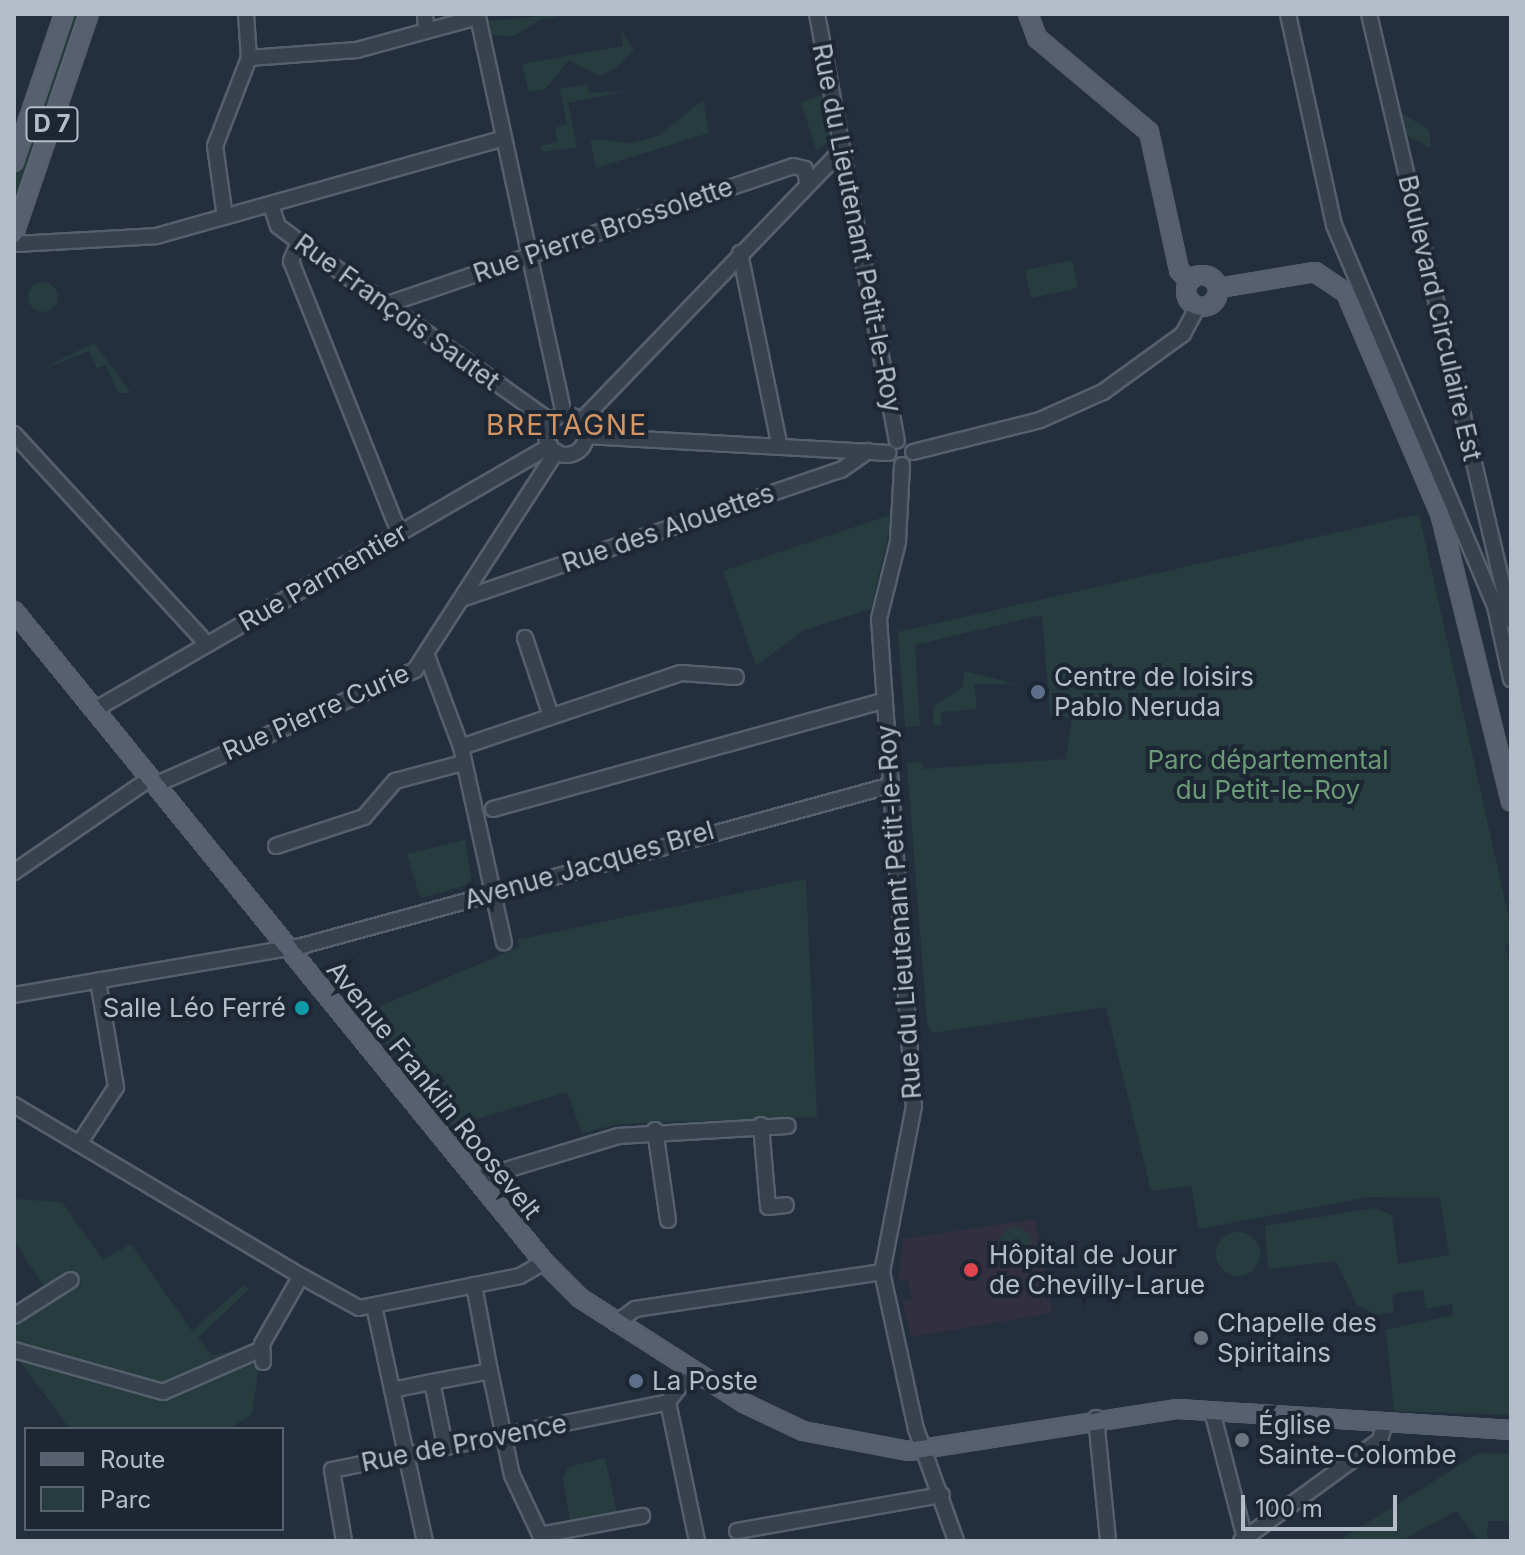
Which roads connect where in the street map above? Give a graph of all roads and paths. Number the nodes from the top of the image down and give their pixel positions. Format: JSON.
{"nodes":[{"id":1,"x":64,"y":14,"type":"edge"},
{"id":2,"x":89,"y":14,"type":"edge"},
{"id":3,"x":246,"y":14,"type":"edge"},
{"id":4,"x":425,"y":14,"type":"edge"},
{"id":5,"x":817,"y":14,"type":"edge"},
{"id":6,"x":1028,"y":14,"type":"edge"},
{"id":7,"x":1288,"y":14,"type":"edge"},
{"id":8,"x":1369,"y":14,"type":"edge"},
{"id":9,"x":478,"y":15,"type":"edge"},
{"id":10,"x":426,"y":30,"type":"junction"},
{"id":11,"x":249,"y":58,"type":"junction"},
{"id":12,"x":501,"y":139,"type":"junction"},
{"id":13,"x":841,"y":151,"type":"junction"},
{"id":14,"x":14,"y":162,"type":"edge"},
{"id":15,"x":807,"y":182,"type":"junction"},
{"id":16,"x":271,"y":205,"type":"junction"},
{"id":17,"x":225,"y":217,"type":"junction"},
{"id":18,"x":14,"y":234,"type":"edge"},
{"id":19,"x":299,"y":242,"type":"junction"},
{"id":20,"x":14,"y":244,"type":"edge"},
{"id":21,"x":740,"y":253,"type":"junction"},
{"id":22,"x":528,"y":257,"type":"junction"},
{"id":23,"x":1189,"y":281,"type":"junction"},
{"id":24,"x":1219,"y":288,"type":"junction"},
{"id":25,"x":388,"y":304,"type":"junction"},
{"id":26,"x":1198,"y":306,"type":"junction"},
{"id":27,"x":558,"y":419,"type":"junction"},
{"id":28,"x":584,"y":429,"type":"junction"},
{"id":29,"x":14,"y":434,"type":"edge"},
{"id":30,"x":779,"y":443,"type":"junction"},
{"id":31,"x":893,"y":447,"type":"junction"},
{"id":32,"x":553,"y":449,"type":"junction"},
{"id":33,"x":868,"y":451,"type":"junction"},
{"id":34,"x":913,"y":452,"type":"junction"},
{"id":35,"x":902,"y":465,"type":"junction"},
{"id":36,"x":399,"y":533,"type":"junction"},
{"id":37,"x":464,"y":598,"type":"junction"},
{"id":38,"x":14,"y":611,"type":"edge"},
{"id":39,"x":1511,"y":621,"type":"edge"},
{"id":40,"x":525,"y":638,"type":"dead end"},
{"id":41,"x":207,"y":644,"type":"junction"},
{"id":42,"x":427,"y":656,"type":"junction"},
{"id":43,"x":736,"y":677,"type":"dead end"},
{"id":44,"x":1511,"y":679,"type":"edge"},
{"id":45,"x":885,"y":700,"type":"junction"},
{"id":46,"x":96,"y":709,"type":"junction"},
{"id":47,"x":551,"y":716,"type":"junction"},
{"id":48,"x":461,"y":747,"type":"junction"},
{"id":49,"x":462,"y":763,"type":"junction"},
{"id":50,"x":154,"y":781,"type":"junction"},
{"id":51,"x":892,"y":785,"type":"junction"},
{"id":52,"x":1511,"y":801,"type":"edge"},
{"id":53,"x":493,"y":809,"type":"dead end"},
{"id":54,"x":276,"y":846,"type":"dead end"},
{"id":55,"x":14,"y":872,"type":"edge"},
{"id":56,"x":493,"y":891,"type":"junction"},
{"id":57,"x":504,"y":942,"type":"dead end"},
{"id":58,"x":288,"y":949,"type":"junction"},
{"id":59,"x":98,"y":981,"type":"junction"},
{"id":60,"x":14,"y":995,"type":"edge"},
{"id":61,"x":16,"y":1109,"type":"edge"},
{"id":62,"x":761,"y":1125,"type":"junction"},
{"id":63,"x":788,"y":1126,"type":"dead end"},
{"id":64,"x":655,"y":1130,"type":"junction"},
{"id":65,"x":79,"y":1144,"type":"junction"},
{"id":66,"x":476,"y":1179,"type":"junction"},
{"id":67,"x":786,"y":1205,"type":"dead end"},
{"id":68,"x":668,"y":1220,"type":"dead end"},
{"id":69,"x":544,"y":1262,"type":"junction"},
{"id":70,"x":882,"y":1272,"type":"junction"},
{"id":71,"x":301,"y":1276,"type":"junction"},
{"id":72,"x":71,"y":1280,"type":"dead end"},
{"id":73,"x":474,"y":1285,"type":"junction"},
{"id":74,"x":374,"y":1306,"type":"junction"},
{"id":75,"x":14,"y":1316,"type":"edge"},
{"id":76,"x":616,"y":1323,"type":"junction"},
{"id":77,"x":14,"y":1350,"type":"edge"},
{"id":78,"x":490,"y":1371,"type":"junction"},
{"id":79,"x":692,"y":1371,"type":"junction"},
{"id":80,"x":432,"y":1382,"type":"junction"},
{"id":81,"x":392,"y":1390,"type":"junction"},
{"id":82,"x":668,"y":1402,"type":"junction"},
{"id":83,"x":1212,"y":1411,"type":"junction"},
{"id":84,"x":1096,"y":1418,"type":"junction"},
{"id":85,"x":1385,"y":1423,"type":"junction"},
{"id":86,"x":1511,"y":1430,"type":"edge"},
{"id":87,"x":503,"y":1434,"type":"junction"},
{"id":88,"x":445,"y":1446,"type":"junction"},
{"id":89,"x":925,"y":1450,"type":"junction"},
{"id":90,"x":406,"y":1455,"type":"junction"},
{"id":91,"x":942,"y":1495,"type":"junction"},
{"id":92,"x":642,"y":1516,"type":"dead end"},
{"id":93,"x":737,"y":1531,"type":"dead end"},
{"id":94,"x":541,"y":1538,"type":"edge"},
{"id":95,"x":953,"y":1540,"type":"edge"},
{"id":96,"x":1243,"y":1540,"type":"edge"},
{"id":97,"x":344,"y":1541,"type":"edge"},
{"id":98,"x":425,"y":1541,"type":"edge"},
{"id":99,"x":697,"y":1541,"type":"edge"},
{"id":100,"x":1108,"y":1541,"type":"edge"}],
"edges":[{"from":1,"to":14,"type":"main road","number":"D 7"},
{"from":2,"to":18,"type":"main road","number":"D 7"},
{"from":3,"to":11,"type":"street"},
{"from":4,"to":10,"type":"street"},
{"from":5,"to":13,"type":"street","name":"Rue du Lieutenant Petit-le-Roy"},
{"from":6,"to":23,"type":"main road"},
{"from":7,"to":44,"type":"street"},
{"from":8,"to":39,"type":"street","name":"Boulevard Circulaire Est"},
{"from":9,"to":10,"type":"street"},
{"from":9,"to":12,"type":"street"},
{"from":10,"to":11,"type":"street"},
{"from":11,"to":17,"type":"street"},
{"from":12,"to":16,"type":"street"},
{"from":12,"to":22,"type":"street"},
{"from":13,"to":15,"type":"street"},
{"from":13,"to":31,"type":"street","name":"Rue du Lieutenant Petit-le-Roy"},
{"from":15,"to":21,"type":"street"},
{"from":15,"to":22,"type":"street","name":"Rue Pierre Brossolette"},
{"from":16,"to":17,"type":"street"},
{"from":16,"to":19,"type":"street","name":"Rue François Sautet"},
{"from":17,"to":20,"type":"street"},
{"from":19,"to":25,"type":"street","name":"Rue François Sautet"},
{"from":19,"to":36,"type":"street"},
{"from":21,"to":28,"type":"street"},
{"from":21,"to":30,"type":"street"},
{"from":22,"to":25,"type":"street","name":"Rue Pierre Brossolette"},
{"from":22,"to":27,"type":"street"},
{"from":23,"to":24,"type":"main road"},
{"from":23,"to":26,"type":"main road"},
{"from":24,"to":26,"type":"main road"},
{"from":24,"to":52,"type":"main road"},
{"from":25,"to":27,"type":"street","name":"Rue François Sautet"},
{"from":26,"to":34,"type":"street"},
{"from":27,"to":28,"type":"street","name":"Rue François Sautet"},
{"from":27,"to":32,"type":"street"},
{"from":28,"to":30,"type":"street"},
{"from":28,"to":32,"type":"street","name":"Rue Parmentier"},
{"from":29,"to":41,"type":"street"},
{"from":30,"to":33,"type":"street"},
{"from":31,"to":33,"type":"street"},
{"from":31,"to":34,"type":"street"},
{"from":31,"to":35,"type":"street"},
{"from":32,"to":36,"type":"street","name":"Rue Parmentier"},
{"from":32,"to":37,"type":"street","name":"Rue Pierre Curie"},
{"from":33,"to":37,"type":"street","name":"Rue des Alouettes"},
{"from":34,"to":35,"type":"street"},
{"from":35,"to":45,"type":"street","name":"Rue du Lieutenant Petit-le-Roy"},
{"from":36,"to":41,"type":"street","name":"Rue Parmentier"},
{"from":37,"to":42,"type":"street","name":"Rue Pierre Curie"},
{"from":38,"to":46,"type":"main road","name":"Avenue Franklin Roosevelt"},
{"from":40,"to":47,"type":"street"},
{"from":41,"to":46,"type":"street","name":"Rue Parmentier"},
{"from":42,"to":48,"type":"street"},
{"from":42,"to":50,"type":"street","name":"Rue Pierre Curie"},
{"from":43,"to":47,"type":"street"},
{"from":45,"to":51,"type":"street","name":"Rue du Lieutenant Petit-le-Roy"},
{"from":45,"to":53,"type":"street"},
{"from":46,"to":50,"type":"main road","name":"Avenue Franklin Roosevelt"},
{"from":47,"to":48,"type":"street"},
{"from":48,"to":49,"type":"street"},
{"from":49,"to":54,"type":"street"},
{"from":49,"to":56,"type":"street"},
{"from":50,"to":55,"type":"street","name":"Rue Pierre Curie"},
{"from":50,"to":58,"type":"main road","name":"Avenue Franklin Roosevelt"},
{"from":51,"to":56,"type":"street","name":"Avenue Jacques Brel"},
{"from":51,"to":70,"type":"street","name":"Rue du Lieutenant Petit-le-Roy"},
{"from":56,"to":57,"type":"street"},
{"from":56,"to":58,"type":"street","name":"Avenue Jacques Brel"},
{"from":58,"to":59,"type":"street","name":"Avenue Jacques Brel"},
{"from":58,"to":66,"type":"main road","name":"Avenue Franklin Roosevelt"},
{"from":59,"to":60,"type":"street","name":"Avenue Jacques Brel"},
{"from":59,"to":65,"type":"street"},
{"from":61,"to":65,"type":"street"},
{"from":62,"to":63,"type":"street"},
{"from":62,"to":64,"type":"street"},
{"from":62,"to":67,"type":"street"},
{"from":64,"to":66,"type":"street"},
{"from":64,"to":68,"type":"street"},
{"from":65,"to":71,"type":"street"},
{"from":66,"to":69,"type":"main road","name":"Avenue Franklin Roosevelt"},
{"from":69,"to":73,"type":"street"},
{"from":69,"to":76,"type":"main road","name":"Avenue Franklin Roosevelt"},
{"from":70,"to":76,"type":"street"},
{"from":70,"to":89,"type":"street","name":"Rue du Lieutenant Petit-le-Roy"},
{"from":71,"to":74,"type":"street"},
{"from":71,"to":77,"type":"street"},
{"from":72,"to":75,"type":"street"},
{"from":73,"to":74,"type":"street"},
{"from":73,"to":78,"type":"street"},
{"from":74,"to":81,"type":"street"},
{"from":76,"to":79,"type":"main road","name":"Avenue Franklin Roosevelt"},
{"from":78,"to":80,"type":"street"},
{"from":78,"to":87,"type":"street"},
{"from":79,"to":82,"type":"street"},
{"from":79,"to":89,"type":"main road","name":"Avenue Franklin Roosevelt"},
{"from":80,"to":81,"type":"street"},
{"from":80,"to":88,"type":"street"},
{"from":81,"to":90,"type":"street"},
{"from":82,"to":87,"type":"street","name":"Rue de Provence"},
{"from":82,"to":99,"type":"street"},
{"from":83,"to":84,"type":"main road","name":"Avenue Franklin Roosevelt"},
{"from":83,"to":85,"type":"main road","name":"Avenue Franklin Roosevelt"},
{"from":83,"to":96,"type":"street"},
{"from":84,"to":89,"type":"main road","name":"Avenue Franklin Roosevelt"},
{"from":84,"to":100,"type":"street"},
{"from":85,"to":86,"type":"main road","name":"Avenue Franklin Roosevelt"},
{"from":85,"to":96,"type":"street"},
{"from":87,"to":88,"type":"street","name":"Rue de Provence"},
{"from":87,"to":94,"type":"street"},
{"from":88,"to":90,"type":"street","name":"Rue de Provence"},
{"from":89,"to":91,"type":"street","name":"Rue du Lieutenant Petit-le-Roy"},
{"from":90,"to":97,"type":"street","name":"Rue de Provence"},
{"from":90,"to":98,"type":"street"},
{"from":91,"to":93,"type":"street"},
{"from":91,"to":95,"type":"street","name":"Rue du Lieutenant Petit-le-Roy"},
{"from":92,"to":94,"type":"street"}]}
